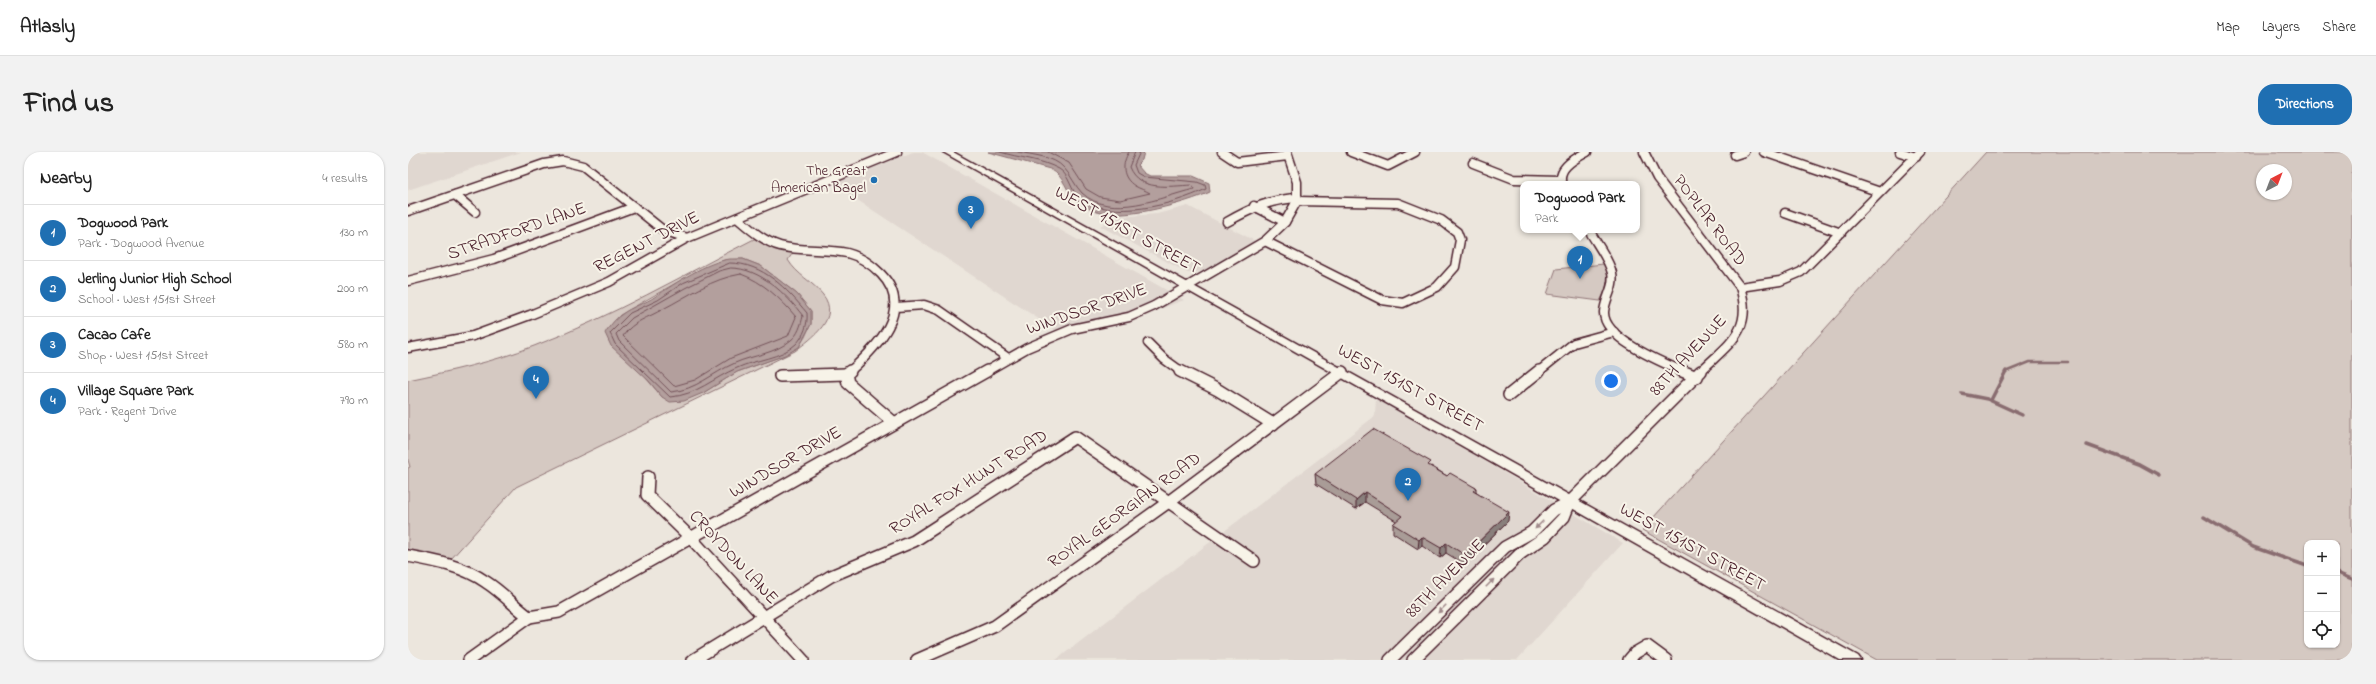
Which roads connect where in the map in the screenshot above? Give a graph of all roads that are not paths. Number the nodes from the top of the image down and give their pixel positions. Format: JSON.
{"nodes":[{"id":1,"x":897,"y":152,"type":"edge"},
{"id":2,"x":947,"y":152,"type":"edge"},
{"id":3,"x":1222,"y":152,"type":"edge"},
{"id":4,"x":1351,"y":152,"type":"edge"},
{"id":5,"x":1415,"y":152,"type":"edge"},
{"id":6,"x":1587,"y":152,"type":"edge"},
{"id":7,"x":1644,"y":152,"type":"edge"},
{"id":8,"x":1744,"y":152,"type":"edge"},
{"id":9,"x":1764,"y":152,"type":"edge"},
{"id":10,"x":1900,"y":152,"type":"edge"},
{"id":11,"x":1288,"y":154,"type":"edge"},
{"id":12,"x":1918,"y":154,"type":"edge"},
{"id":13,"x":1735,"y":155,"type":"dead end"},
{"id":14,"x":1473,"y":163,"type":"dead end"},
{"id":15,"x":1545,"y":181,"type":"edge"},
{"id":16,"x":1561,"y":181,"type":"edge"},
{"id":17,"x":1880,"y":192,"type":"junction"},
{"id":18,"x":455,"y":195,"type":"junction"},
{"id":19,"x":1297,"y":200,"type":"junction"},
{"id":20,"x":634,"y":206,"type":"junction"},
{"id":21,"x":1254,"y":206,"type":"junction"},
{"id":22,"x":408,"y":211,"type":"edge"},
{"id":23,"x":475,"y":212,"type":"dead end"},
{"id":24,"x":1785,"y":213,"type":"dead end"},
{"id":25,"x":737,"y":218,"type":"junction"},
{"id":26,"x":1227,"y":222,"type":"dead end"},
{"id":27,"x":1286,"y":222,"type":"junction"},
{"id":28,"x":1841,"y":232,"type":"junction"},
{"id":29,"x":1591,"y":233,"type":"edge"},
{"id":30,"x":687,"y":238,"type":"junction"},
{"id":31,"x":1265,"y":241,"type":"junction"},
{"id":32,"x":408,"y":281,"type":"edge"},
{"id":33,"x":1189,"y":287,"type":"junction"},
{"id":34,"x":1740,"y":287,"type":"junction"},
{"id":35,"x":896,"y":306,"type":"junction"},
{"id":36,"x":1614,"y":332,"type":"junction"},
{"id":37,"x":1148,"y":343,"type":"dead end"},
{"id":38,"x":408,"y":348,"type":"edge"},
{"id":39,"x":1008,"y":358,"type":"junction"},
{"id":40,"x":1342,"y":372,"type":"junction"},
{"id":41,"x":846,"y":374,"type":"junction"},
{"id":42,"x":780,"y":376,"type":"dead end"},
{"id":43,"x":1697,"y":377,"type":"junction"},
{"id":44,"x":1509,"y":395,"type":"dead end"},
{"id":45,"x":893,"y":422,"type":"junction"},
{"id":46,"x":1273,"y":424,"type":"junction"},
{"id":47,"x":648,"y":477,"type":"dead end"},
{"id":48,"x":1570,"y":502,"type":"junction"},
{"id":49,"x":1167,"y":503,"type":"junction"},
{"id":50,"x":690,"y":537,"type":"junction"},
{"id":51,"x":408,"y":556,"type":"edge"},
{"id":52,"x":1254,"y":561,"type":"dead end"},
{"id":53,"x":764,"y":616,"type":"junction"},
{"id":54,"x":529,"y":617,"type":"junction"},
{"id":55,"x":469,"y":660,"type":"edge"},
{"id":56,"x":693,"y":660,"type":"edge"},
{"id":57,"x":803,"y":660,"type":"edge"},
{"id":58,"x":917,"y":660,"type":"edge"},
{"id":59,"x":1390,"y":660,"type":"edge"},
{"id":60,"x":1413,"y":660,"type":"edge"},
{"id":61,"x":1629,"y":660,"type":"edge"},
{"id":62,"x":1666,"y":660,"type":"edge"},
{"id":63,"x":1853,"y":660,"type":"edge"}],
"edges":[{"from":1,"to":25,"type":"street","name":"REGENT DRIVE"},
{"from":2,"to":33,"type":"street","name":"WEST 151ST STREET"},
{"from":3,"to":11,"type":"street"},
{"from":4,"to":5,"type":"street"},
{"from":6,"to":16,"type":"street"},
{"from":7,"to":34,"type":"street","name":"POPLAR ROAD"},
{"from":8,"to":13,"type":"street"},
{"from":9,"to":17,"type":"street"},
{"from":10,"to":12,"type":"street"},
{"from":11,"to":19,"type":"street"},
{"from":12,"to":17,"type":"street"},
{"from":14,"to":15,"type":"street"},
{"from":17,"to":28,"type":"street"},
{"from":18,"to":20,"type":"street"},
{"from":18,"to":22,"type":"street"},
{"from":18,"to":23,"type":"street"},
{"from":19,"to":21,"type":"street"},
{"from":19,"to":27,"type":"street"},
{"from":19,"to":31,"type":"street"},
{"from":20,"to":30,"type":"street"},
{"from":20,"to":32,"type":"street","name":"STRADFORD LANE"},
{"from":21,"to":26,"type":"street"},
{"from":21,"to":27,"type":"street"},
{"from":24,"to":28,"type":"street"},
{"from":25,"to":30,"type":"street","name":"REGENT DRIVE"},
{"from":25,"to":35,"type":"street"},
{"from":27,"to":31,"type":"street","name":"WINDSOR DRIVE"},
{"from":28,"to":34,"type":"street"},
{"from":29,"to":36,"type":"street"},
{"from":30,"to":38,"type":"street","name":"REGENT DRIVE"},
{"from":31,"to":33,"type":"street","name":"WINDSOR DRIVE"},
{"from":33,"to":39,"type":"street","name":"WINDSOR DRIVE"},
{"from":33,"to":40,"type":"street","name":"WEST 151ST STREET"},
{"from":34,"to":43,"type":"street","name":"88TH AVENUE"},
{"from":35,"to":39,"type":"street"},
{"from":35,"to":41,"type":"street"},
{"from":36,"to":43,"type":"street"},
{"from":36,"to":44,"type":"street"},
{"from":37,"to":46,"type":"street"},
{"from":39,"to":45,"type":"street","name":"WINDSOR DRIVE"},
{"from":40,"to":46,"type":"street","name":"ROYAL GEORGIAN ROAD"},
{"from":40,"to":48,"type":"street","name":"WEST 151ST STREET"},
{"from":41,"to":42,"type":"street"},
{"from":41,"to":45,"type":"street"},
{"from":43,"to":48,"type":"street","name":"88TH AVENUE"},
{"from":45,"to":50,"type":"street","name":"WINDSOR DRIVE"},
{"from":46,"to":49,"type":"street","name":"ROYAL GEORGIAN ROAD"},
{"from":47,"to":50,"type":"street","name":"CROYDON LANE"},
{"from":48,"to":59,"type":"street","name":"88TH AVENUE","one_way":true},
{"from":60,"to":48,"type":"street","name":"88TH AVENUE","one_way":true},
{"from":48,"to":63,"type":"street","name":"WEST 151ST STREET"},
{"from":49,"to":52,"type":"street"},
{"from":49,"to":53,"type":"street","name":"ROYAL FOX HUNT ROAD"},
{"from":49,"to":58,"type":"street","name":"ROYAL GEORGIAN ROAD"},
{"from":50,"to":53,"type":"street","name":"CROYDON LANE"},
{"from":50,"to":54,"type":"street","name":"WINDSOR DRIVE"},
{"from":51,"to":54,"type":"street"},
{"from":53,"to":56,"type":"street","name":"ROYAL FOX HUNT ROAD"},
{"from":53,"to":57,"type":"street","name":"CROYDON LANE"},
{"from":54,"to":55,"type":"street"},
{"from":61,"to":62,"type":"street"}]}
